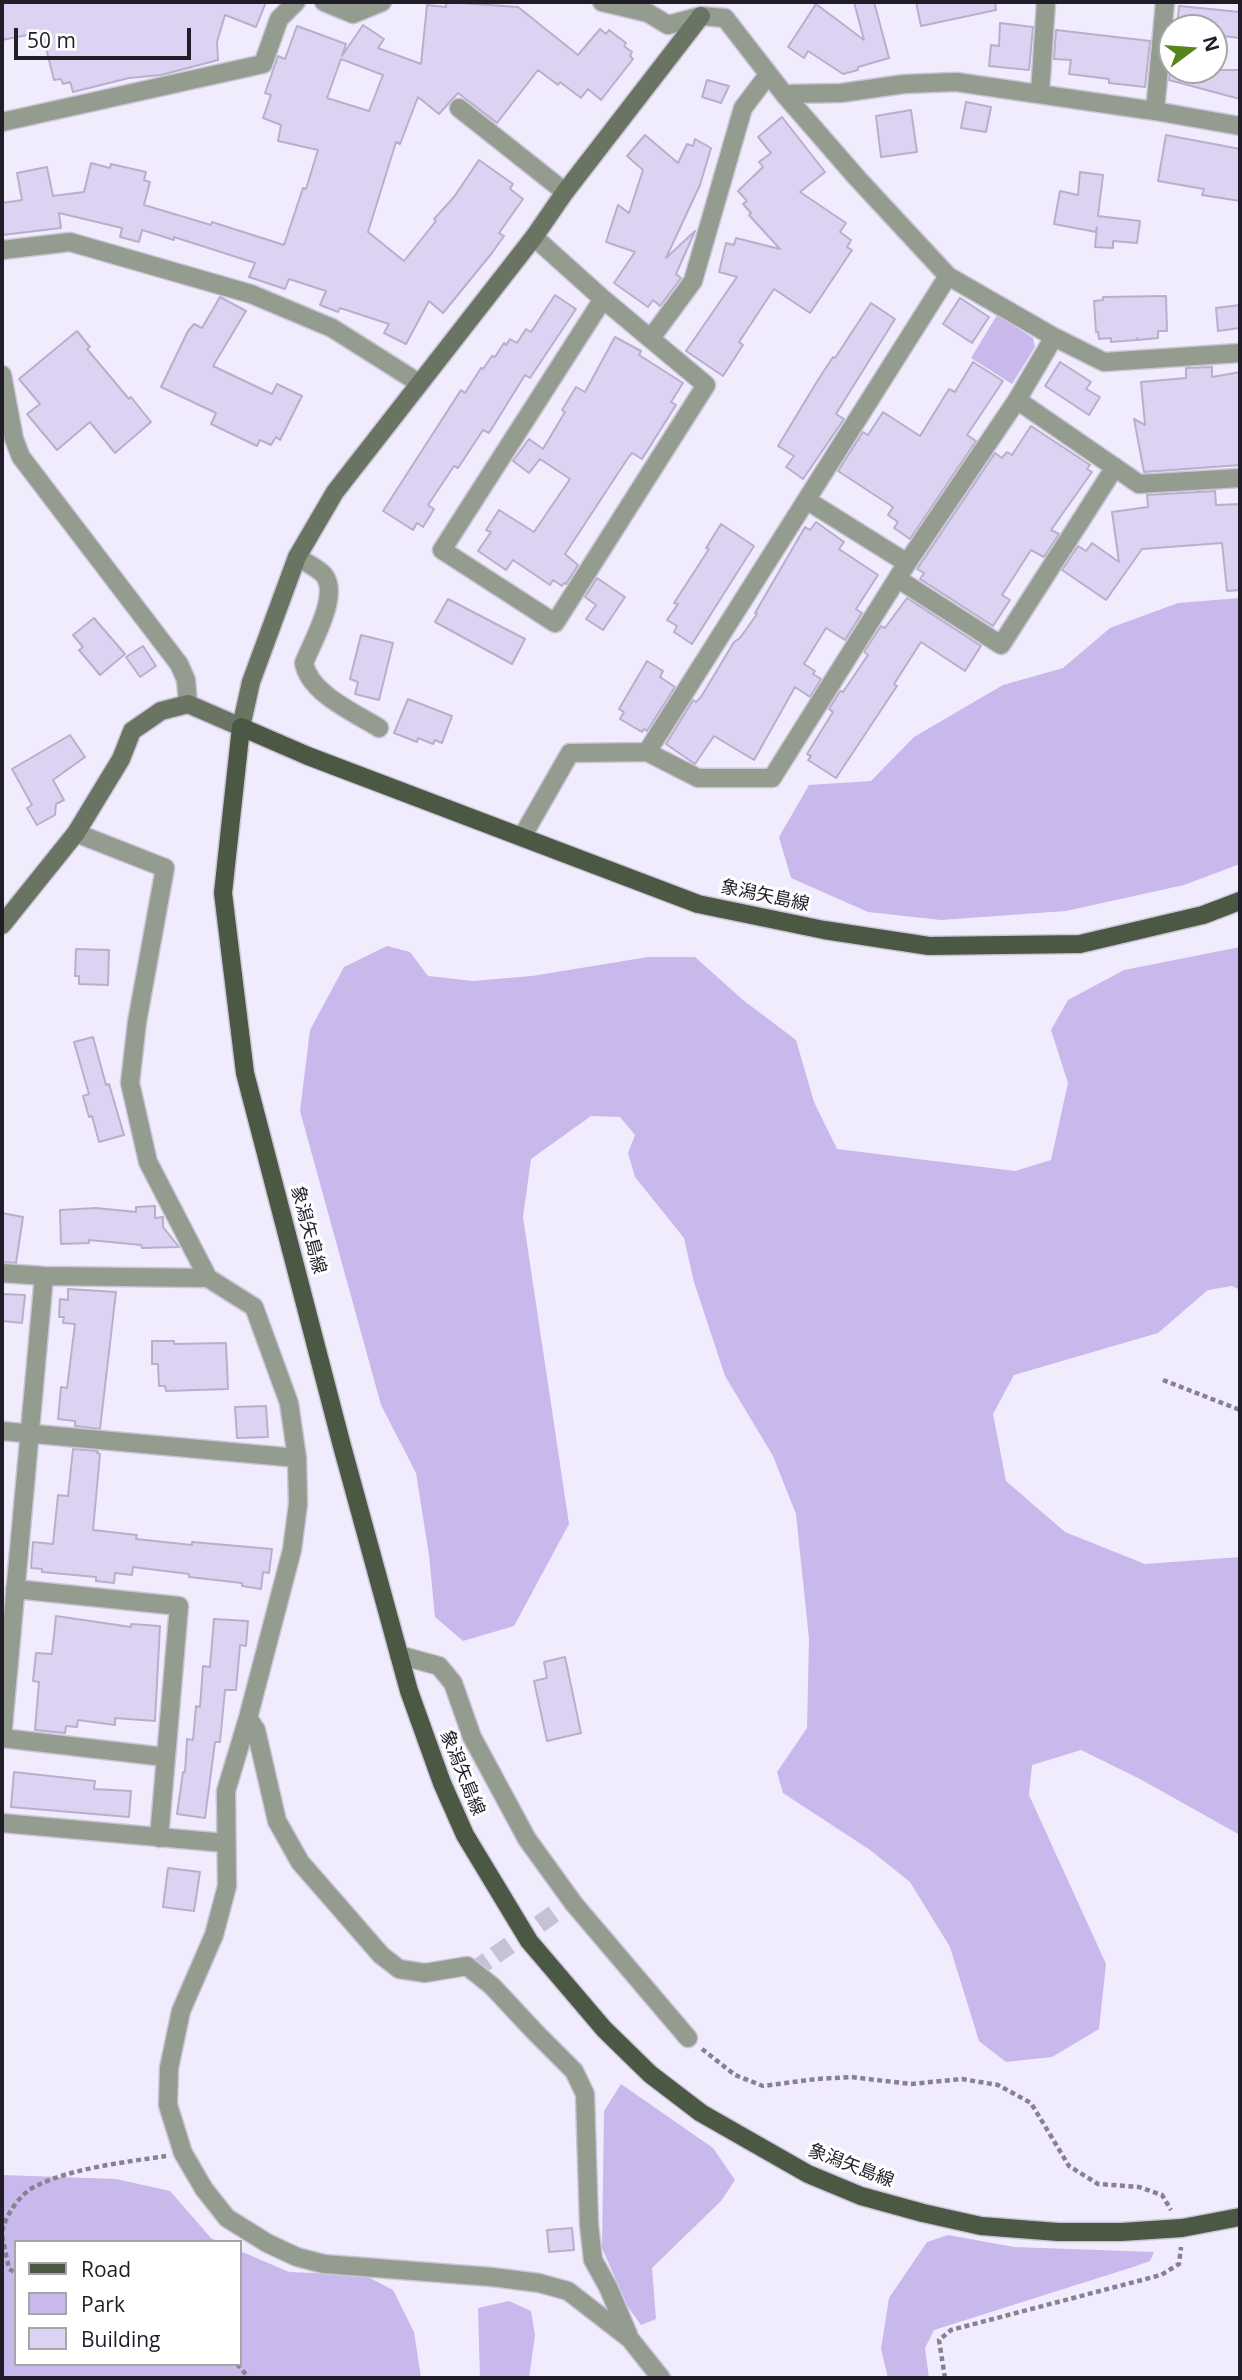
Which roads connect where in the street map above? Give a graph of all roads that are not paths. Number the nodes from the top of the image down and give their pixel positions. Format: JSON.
{"nodes":[{"id":1,"x":296,"y":2,"type":"edge"},
{"id":2,"x":324,"y":2,"type":"edge"},
{"id":3,"x":382,"y":2,"type":"edge"},
{"id":4,"x":602,"y":2,"type":"edge"},
{"id":5,"x":1046,"y":2,"type":"edge"},
{"id":6,"x":1165,"y":2,"type":"edge"},
{"id":7,"x":704,"y":6,"type":"edge"},
{"id":8,"x":768,"y":75,"type":"junction"},
{"id":9,"x":1040,"y":93,"type":"junction"},
{"id":10,"x":784,"y":94,"type":"junction"},
{"id":11,"x":460,"y":108,"type":"dead end"},
{"id":12,"x":1156,"y":111,"type":"junction"},
{"id":13,"x":2,"y":122,"type":"edge"},
{"id":14,"x":1240,"y":125,"type":"edge"},
{"id":15,"x":565,"y":192,"type":"junction"},
{"id":16,"x":534,"y":237,"type":"junction"},
{"id":17,"x":2,"y":250,"type":"edge"},
{"id":18,"x":948,"y":276,"type":"junction"},
{"id":19,"x":603,"y":299,"type":"junction"},
{"id":20,"x":1054,"y":337,"type":"junction"},
{"id":21,"x":651,"y":338,"type":"junction"},
{"id":22,"x":1240,"y":353,"type":"edge"},
{"id":23,"x":2,"y":375,"type":"edge"},
{"id":24,"x":419,"y":383,"type":"junction"},
{"id":25,"x":1017,"y":400,"type":"junction"},
{"id":26,"x":1115,"y":467,"type":"junction"},
{"id":27,"x":1240,"y":478,"type":"edge"},
{"id":28,"x":808,"y":501,"type":"junction"},
{"id":29,"x":297,"y":557,"type":"junction"},
{"id":30,"x":902,"y":571,"type":"junction"},
{"id":31,"x":188,"y":704,"type":"junction"},
{"id":32,"x":241,"y":727,"type":"junction"},
{"id":33,"x":379,"y":728,"type":"dead end"},
{"id":34,"x":647,"y":752,"type":"junction"},
{"id":35,"x":76,"y":833,"type":"junction"},
{"id":36,"x":522,"y":837,"type":"junction"},
{"id":37,"x":1240,"y":901,"type":"edge"},
{"id":38,"x":2,"y":925,"type":"edge"},
{"id":39,"x":2,"y":1273,"type":"edge"},
{"id":40,"x":44,"y":1276,"type":"junction"},
{"id":41,"x":208,"y":1278,"type":"junction"},
{"id":42,"x":2,"y":1431,"type":"edge"},
{"id":43,"x":31,"y":1434,"type":"junction"},
{"id":44,"x":296,"y":1458,"type":"junction"},
{"id":45,"x":15,"y":1589,"type":"junction"},
{"id":46,"x":399,"y":1655,"type":"junction"},
{"id":47,"x":248,"y":1717,"type":"junction"},
{"id":48,"x":165,"y":1757,"type":"junction"},
{"id":49,"x":2,"y":1823,"type":"edge"},
{"id":50,"x":159,"y":1838,"type":"junction"},
{"id":51,"x":225,"y":1843,"type":"junction"},
{"id":52,"x":688,"y":2038,"type":"road end"},
{"id":53,"x":1240,"y":2217,"type":"edge"},
{"id":54,"x":630,"y":2339,"type":"junction"},
{"id":55,"x":661,"y":2378,"type":"edge"}],
"edges":[{"from":1,"to":13,"type":"street"},
{"from":2,"to":3,"type":"street"},
{"from":4,"to":7,"type":"street"},
{"from":5,"to":9,"type":"street"},
{"from":6,"to":12,"type":"street"},
{"from":7,"to":8,"type":"street"},
{"from":7,"to":15,"type":"street"},
{"from":8,"to":10,"type":"street"},
{"from":8,"to":21,"type":"street"},
{"from":9,"to":10,"type":"street"},
{"from":9,"to":12,"type":"street"},
{"from":10,"to":18,"type":"street"},
{"from":11,"to":15,"type":"street"},
{"from":12,"to":14,"type":"street"},
{"from":15,"to":16,"type":"street"},
{"from":16,"to":19,"type":"street"},
{"from":16,"to":24,"type":"street"},
{"from":17,"to":24,"type":"street"},
{"from":18,"to":20,"type":"street"},
{"from":18,"to":28,"type":"street"},
{"from":19,"to":21,"type":"street"},
{"from":19,"to":21,"type":"street"},
{"from":20,"to":22,"type":"street"},
{"from":20,"to":25,"type":"street"},
{"from":23,"to":31,"type":"street"},
{"from":24,"to":29,"type":"street"},
{"from":25,"to":26,"type":"street"},
{"from":25,"to":30,"type":"street"},
{"from":26,"to":27,"type":"street"},
{"from":26,"to":30,"type":"street"},
{"from":28,"to":30,"type":"street"},
{"from":28,"to":34,"type":"street"},
{"from":29,"to":32,"type":"street"},
{"from":29,"to":33,"type":"street"},
{"from":30,"to":34,"type":"street"},
{"from":31,"to":32,"type":"street"},
{"from":31,"to":35,"type":"street"},
{"from":32,"to":36,"type":"main road","name":"象潟矢島線"},
{"from":32,"to":46,"type":"main road","name":"象潟矢島線"},
{"from":34,"to":36,"type":"street"},
{"from":35,"to":38,"type":"street"},
{"from":35,"to":41,"type":"street"},
{"from":36,"to":37,"type":"main road","name":"象潟矢島線"},
{"from":39,"to":40,"type":"street"},
{"from":40,"to":41,"type":"street"},
{"from":40,"to":43,"type":"street"},
{"from":41,"to":44,"type":"street"},
{"from":42,"to":43,"type":"street"},
{"from":43,"to":44,"type":"street"},
{"from":43,"to":45,"type":"street"},
{"from":44,"to":47,"type":"street"},
{"from":45,"to":48,"type":"street"},
{"from":45,"to":48,"type":"street"},
{"from":46,"to":52,"type":"street"},
{"from":46,"to":53,"type":"main road","name":"象潟矢島線"},
{"from":47,"to":51,"type":"street"},
{"from":47,"to":54,"type":"street"},
{"from":48,"to":50,"type":"street"},
{"from":49,"to":50,"type":"street"},
{"from":50,"to":51,"type":"street"},
{"from":51,"to":54,"type":"street"},
{"from":54,"to":55,"type":"street"}]}
